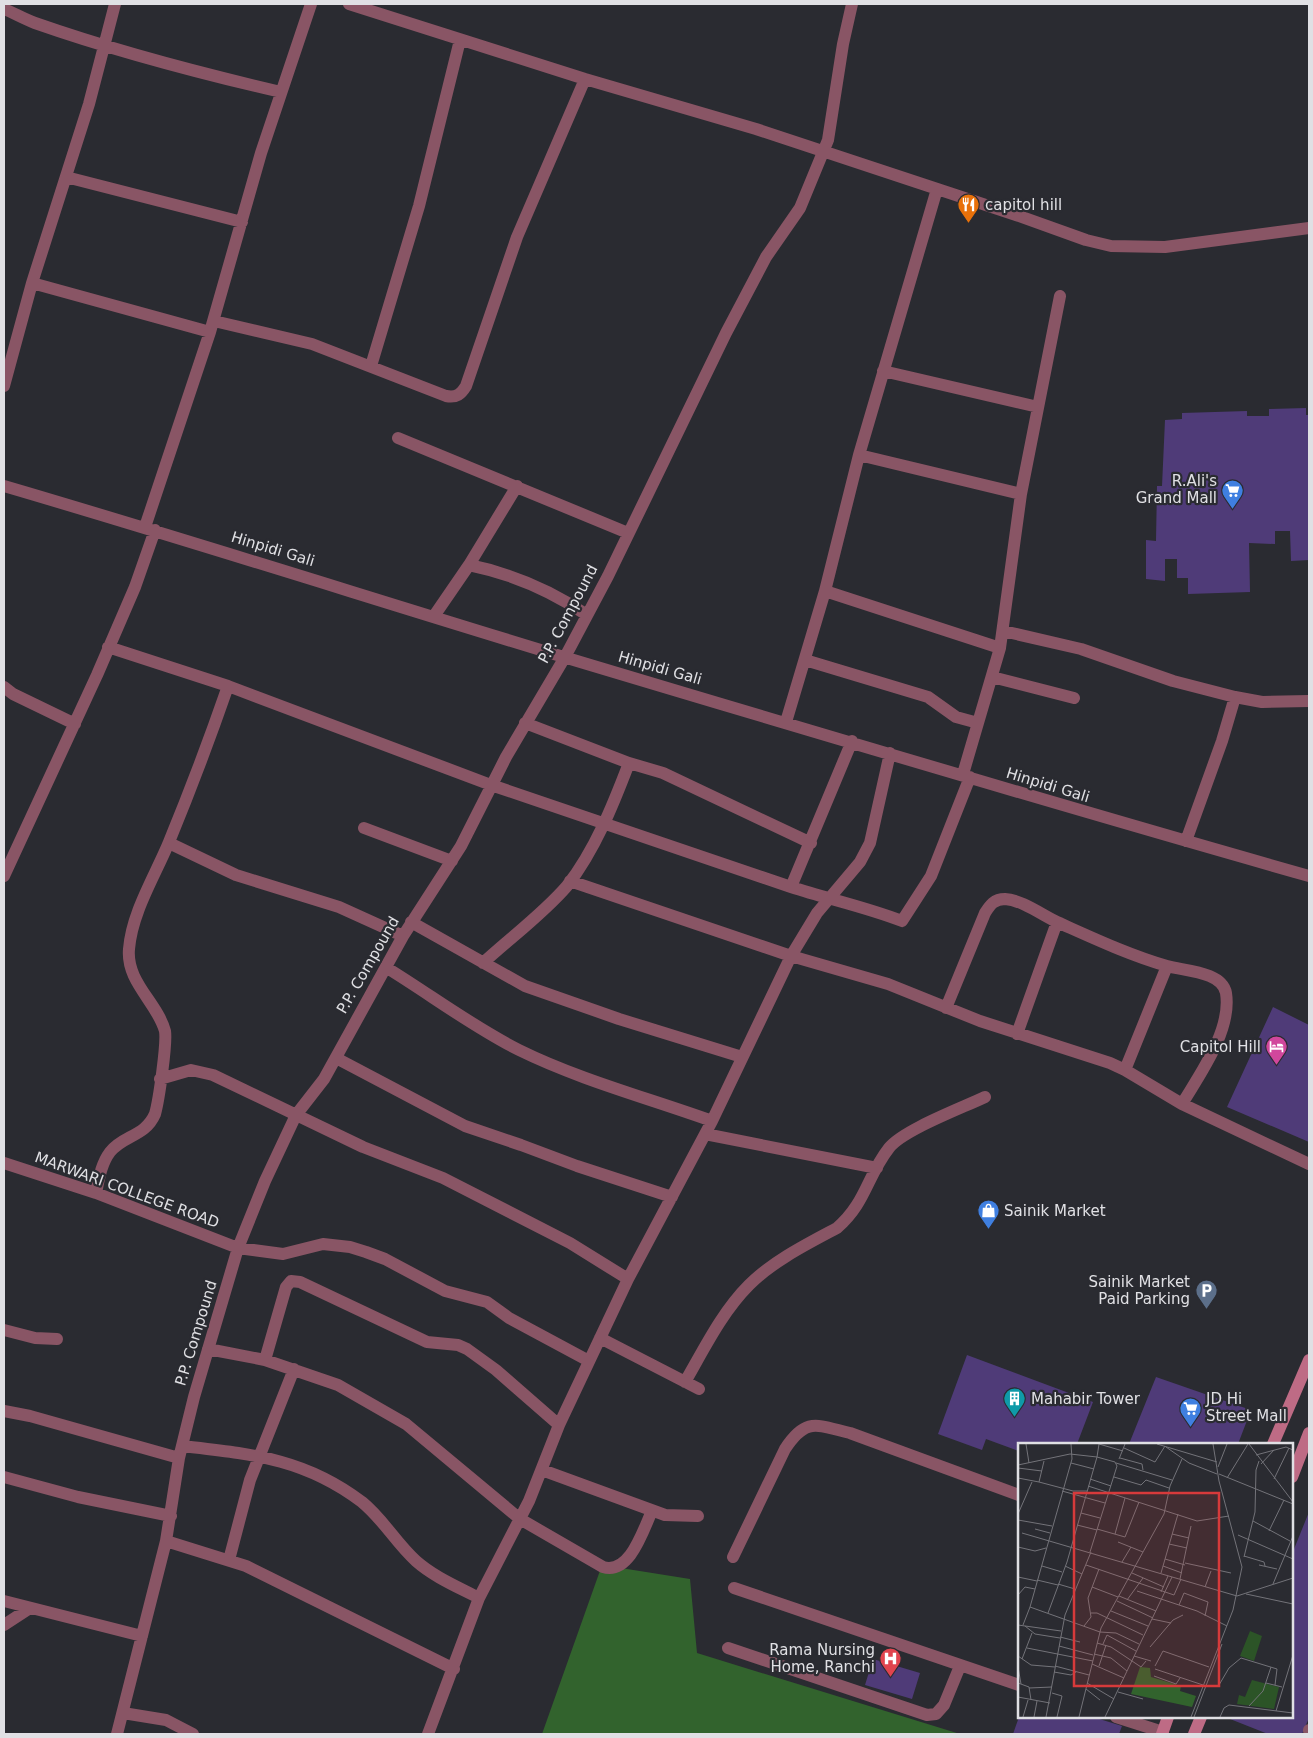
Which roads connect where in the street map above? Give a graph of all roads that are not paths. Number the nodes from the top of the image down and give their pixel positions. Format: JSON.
{"nodes":[{"id":1,"x":115,"y":4,"type":"edge"},
{"id":2,"x":311,"y":4,"type":"edge"},
{"id":3,"x":349,"y":4,"type":"edge"},
{"id":4,"x":852,"y":4,"type":"edge"},
{"id":5,"x":4,"y":9,"type":"edge"},
{"id":6,"x":460,"y":40,"type":"junction"},
{"id":7,"x":105,"y":45,"type":"junction"},
{"id":8,"x":585,"y":79,"type":"junction"},
{"id":9,"x":282,"y":92,"type":"junction"},
{"id":10,"x":824,"y":152,"type":"junction"},
{"id":11,"x":66,"y":177,"type":"junction"},
{"id":12,"x":937,"y":189,"type":"junction"},
{"id":13,"x":242,"y":222,"type":"junction"},
{"id":14,"x":1309,"y":228,"type":"edge"},
{"id":15,"x":32,"y":283,"type":"junction"},
{"id":16,"x":1060,"y":296,"type":"dead end"},
{"id":17,"x":212,"y":326,"type":"junction"},
{"id":18,"x":371,"y":366,"type":"junction"},
{"id":19,"x":884,"y":371,"type":"junction"},
{"id":20,"x":4,"y":386,"type":"edge"},
{"id":21,"x":1038,"y":407,"type":"junction"},
{"id":22,"x":398,"y":438,"type":"dead end"},
{"id":23,"x":859,"y":455,"type":"junction"},
{"id":24,"x":4,"y":486,"type":"edge"},
{"id":25,"x":518,"y":486,"type":"junction"},
{"id":26,"x":1021,"y":494,"type":"junction"},
{"id":27,"x":150,"y":529,"type":"junction"},
{"id":28,"x":628,"y":533,"type":"junction"},
{"id":29,"x":469,"y":565,"type":"junction"},
{"id":30,"x":825,"y":591,"type":"junction"},
{"id":31,"x":587,"y":615,"type":"junction"},
{"id":32,"x":434,"y":616,"type":"junction"},
{"id":33,"x":1003,"y":630,"type":"junction"},
{"id":34,"x":108,"y":647,"type":"junction"},
{"id":35,"x":1000,"y":648,"type":"junction"},
{"id":36,"x":565,"y":657,"type":"junction"},
{"id":37,"x":805,"y":660,"type":"junction"},
{"id":38,"x":992,"y":677,"type":"junction"},
{"id":39,"x":228,"y":686,"type":"junction"},
{"id":40,"x":4,"y":687,"type":"edge"},
{"id":41,"x":1234,"y":697,"type":"junction"},
{"id":42,"x":1074,"y":698,"type":"dead end"},
{"id":43,"x":1309,"y":701,"type":"edge"},
{"id":44,"x":786,"y":722,"type":"junction"},
{"id":45,"x":524,"y":723,"type":"junction"},
{"id":46,"x":978,"y":723,"type":"junction"},
{"id":47,"x":75,"y":724,"type":"junction"},
{"id":48,"x":852,"y":742,"type":"junction"},
{"id":49,"x":890,"y":753,"type":"junction"},
{"id":50,"x":629,"y":764,"type":"junction"},
{"id":51,"x":966,"y":776,"type":"junction"},
{"id":52,"x":491,"y":785,"type":"junction"},
{"id":53,"x":603,"y":823,"type":"junction"},
{"id":54,"x":364,"y":828,"type":"dead end"},
{"id":55,"x":1186,"y":841,"type":"junction"},
{"id":56,"x":169,"y":843,"type":"junction"},
{"id":57,"x":811,"y":843,"type":"junction"},
{"id":58,"x":452,"y":862,"type":"junction"},
{"id":59,"x":5,"y":869,"type":"edge"},
{"id":60,"x":1309,"y":876,"type":"edge"},
{"id":61,"x":570,"y":881,"type":"junction"},
{"id":62,"x":791,"y":887,"type":"junction"},
{"id":63,"x":827,"y":898,"type":"junction"},
{"id":64,"x":411,"y":922,"type":"junction"},
{"id":65,"x":1057,"y":922,"type":"junction"},
{"id":66,"x":403,"y":936,"type":"junction"},
{"id":67,"x":791,"y":956,"type":"junction"},
{"id":68,"x":483,"y":963,"type":"junction"},
{"id":69,"x":1167,"y":966,"type":"junction"},
{"id":70,"x":387,"y":968,"type":"junction"},
{"id":71,"x":946,"y":1008,"type":"junction"},
{"id":72,"x":1017,"y":1034,"type":"junction"},
{"id":73,"x":742,"y":1057,"type":"junction"},
{"id":74,"x":336,"y":1058,"type":"junction"},
{"id":75,"x":1125,"y":1070,"type":"junction"},
{"id":76,"x":160,"y":1079,"type":"junction"},
{"id":77,"x":985,"y":1097,"type":"dead end"},
{"id":78,"x":1182,"y":1104,"type":"junction"},
{"id":79,"x":296,"y":1115,"type":"junction"},
{"id":80,"x":712,"y":1121,"type":"junction"},
{"id":81,"x":705,"y":1134,"type":"junction"},
{"id":82,"x":4,"y":1164,"type":"edge"},
{"id":83,"x":1309,"y":1164,"type":"edge"},
{"id":84,"x":877,"y":1168,"type":"junction"},
{"id":85,"x":96,"y":1193,"type":"junction"},
{"id":86,"x":672,"y":1197,"type":"junction"},
{"id":87,"x":238,"y":1248,"type":"junction"},
{"id":88,"x":628,"y":1279,"type":"junction"},
{"id":89,"x":4,"y":1330,"type":"edge"},
{"id":90,"x":600,"y":1338,"type":"junction"},
{"id":91,"x":57,"y":1339,"type":"dead end"},
{"id":92,"x":208,"y":1349,"type":"junction"},
{"id":93,"x":265,"y":1360,"type":"junction"},
{"id":94,"x":1309,"y":1360,"type":"edge"},
{"id":95,"x":590,"y":1361,"type":"junction"},
{"id":96,"x":294,"y":1369,"type":"junction"},
{"id":97,"x":685,"y":1382,"type":"junction"},
{"id":98,"x":699,"y":1389,"type":"dead end"},
{"id":99,"x":4,"y":1411,"type":"edge"},
{"id":100,"x":559,"y":1425,"type":"junction"},
{"id":101,"x":1309,"y":1433,"type":"edge"},
{"id":102,"x":1273,"y":1443,"type":"edge"},
{"id":103,"x":181,"y":1452,"type":"junction"},
{"id":104,"x":259,"y":1455,"type":"junction"},
{"id":105,"x":542,"y":1470,"type":"junction"},
{"id":106,"x":1293,"y":1473,"type":"edge"},
{"id":107,"x":4,"y":1478,"type":"edge"},
{"id":108,"x":1018,"y":1495,"type":"edge"},
{"id":109,"x":652,"y":1511,"type":"junction"},
{"id":110,"x":171,"y":1516,"type":"junction"},
{"id":111,"x":698,"y":1516,"type":"dead end"},
{"id":112,"x":520,"y":1519,"type":"junction"},
{"id":113,"x":166,"y":1541,"type":"junction"},
{"id":114,"x":733,"y":1557,"type":"dead end"},
{"id":115,"x":229,"y":1560,"type":"junction"},
{"id":116,"x":734,"y":1588,"type":"dead end"},
{"id":117,"x":479,"y":1598,"type":"junction"},
{"id":118,"x":4,"y":1601,"type":"edge"},
{"id":119,"x":30,"y":1608,"type":"junction"},
{"id":120,"x":4,"y":1625,"type":"edge"},
{"id":121,"x":142,"y":1636,"type":"junction"},
{"id":122,"x":728,"y":1648,"type":"dead end"},
{"id":123,"x":960,"y":1666,"type":"junction"},
{"id":124,"x":454,"y":1669,"type":"junction"},
{"id":125,"x":1018,"y":1685,"type":"edge"},
{"id":126,"x":123,"y":1713,"type":"junction"},
{"id":127,"x":1119,"y":1718,"type":"edge"},
{"id":128,"x":1168,"y":1718,"type":"edge"},
{"id":129,"x":1201,"y":1718,"type":"edge"},
{"id":130,"x":1162,"y":1733,"type":"edge"},
{"id":131,"x":117,"y":1734,"type":"edge"},
{"id":132,"x":193,"y":1734,"type":"edge"},
{"id":133,"x":428,"y":1734,"type":"edge"},
{"id":134,"x":1194,"y":1734,"type":"edge"}],
"edges":[{"from":1,"to":7,"type":"street"},
{"from":2,"to":9,"type":"street"},
{"from":3,"to":6,"type":"street"},
{"from":4,"to":10,"type":"street","name":"P.P. Compound"},
{"from":5,"to":7,"type":"street"},
{"from":6,"to":8,"type":"street"},
{"from":6,"to":18,"type":"street"},
{"from":7,"to":9,"type":"street"},
{"from":7,"to":11,"type":"street"},
{"from":8,"to":10,"type":"street"},
{"from":8,"to":18,"type":"street"},
{"from":9,"to":13,"type":"street"},
{"from":10,"to":12,"type":"street"},
{"from":10,"to":28,"type":"street","name":"P.P. Compound"},
{"from":11,"to":13,"type":"street"},
{"from":11,"to":15,"type":"street"},
{"from":12,"to":14,"type":"street"},
{"from":12,"to":19,"type":"street"},
{"from":13,"to":17,"type":"street"},
{"from":15,"to":17,"type":"street"},
{"from":15,"to":20,"type":"street"},
{"from":16,"to":21,"type":"street"},
{"from":17,"to":18,"type":"street"},
{"from":17,"to":27,"type":"street"},
{"from":19,"to":21,"type":"street"},
{"from":19,"to":23,"type":"street"},
{"from":21,"to":26,"type":"street"},
{"from":22,"to":25,"type":"street"},
{"from":23,"to":26,"type":"street"},
{"from":23,"to":30,"type":"street"},
{"from":24,"to":27,"type":"street","name":"Hinpidi Gali"},
{"from":25,"to":28,"type":"street"},
{"from":25,"to":29,"type":"street"},
{"from":26,"to":33,"type":"street"},
{"from":27,"to":32,"type":"street","name":"Hinpidi Gali"},
{"from":27,"to":34,"type":"street"},
{"from":28,"to":31,"type":"street","name":"P.P. Compound"},
{"from":29,"to":31,"type":"street"},
{"from":29,"to":32,"type":"street"},
{"from":30,"to":35,"type":"street"},
{"from":30,"to":37,"type":"street"},
{"from":31,"to":36,"type":"street","name":"P.P. Compound"},
{"from":32,"to":36,"type":"street","name":"Hinpidi Gali"},
{"from":33,"to":35,"type":"street"},
{"from":33,"to":41,"type":"street"},
{"from":34,"to":39,"type":"street"},
{"from":34,"to":47,"type":"street"},
{"from":35,"to":38,"type":"street"},
{"from":36,"to":44,"type":"street","name":"Hinpidi Gali"},
{"from":36,"to":45,"type":"street","name":"P.P. Compound"},
{"from":37,"to":44,"type":"street"},
{"from":37,"to":46,"type":"street"},
{"from":38,"to":42,"type":"street"},
{"from":38,"to":46,"type":"street"},
{"from":39,"to":52,"type":"street"},
{"from":39,"to":56,"type":"street"},
{"from":40,"to":47,"type":"street"},
{"from":41,"to":43,"type":"street"},
{"from":41,"to":55,"type":"street"},
{"from":44,"to":48,"type":"street","name":"Hinpidi Gali"},
{"from":45,"to":50,"type":"street"},
{"from":45,"to":52,"type":"street","name":"P.P. Compound"},
{"from":46,"to":51,"type":"street"},
{"from":47,"to":59,"type":"street"},
{"from":48,"to":49,"type":"street","name":"Hinpidi Gali"},
{"from":48,"to":57,"type":"street"},
{"from":49,"to":51,"type":"street","name":"Hinpidi Gali"},
{"from":49,"to":63,"type":"street"},
{"from":50,"to":53,"type":"street"},
{"from":50,"to":57,"type":"street"},
{"from":51,"to":55,"type":"street","name":"Hinpidi Gali"},
{"from":51,"to":63,"type":"street"},
{"from":52,"to":53,"type":"street"},
{"from":52,"to":58,"type":"street","name":"P.P. Compound"},
{"from":53,"to":61,"type":"street"},
{"from":53,"to":62,"type":"street"},
{"from":54,"to":58,"type":"street"},
{"from":55,"to":60,"type":"street","name":"Hinpidi Gali"},
{"from":56,"to":66,"type":"street"},
{"from":56,"to":76,"type":"street"},
{"from":57,"to":62,"type":"street"},
{"from":58,"to":64,"type":"street","name":"P.P. Compound"},
{"from":61,"to":67,"type":"street"},
{"from":61,"to":68,"type":"street"},
{"from":62,"to":63,"type":"street"},
{"from":63,"to":67,"type":"street"},
{"from":64,"to":66,"type":"street","name":"P.P. Compound"},
{"from":64,"to":68,"type":"street"},
{"from":65,"to":69,"type":"street"},
{"from":65,"to":71,"type":"street"},
{"from":65,"to":72,"type":"street"},
{"from":66,"to":70,"type":"street","name":"P.P. Compound"},
{"from":67,"to":71,"type":"street"},
{"from":67,"to":73,"type":"street"},
{"from":68,"to":73,"type":"street"},
{"from":69,"to":75,"type":"street"},
{"from":69,"to":78,"type":"street"},
{"from":70,"to":74,"type":"street","name":"P.P. Compound"},
{"from":70,"to":80,"type":"street"},
{"from":71,"to":72,"type":"street"},
{"from":72,"to":75,"type":"street"},
{"from":73,"to":80,"type":"street"},
{"from":74,"to":79,"type":"street","name":"P.P. Compound"},
{"from":74,"to":86,"type":"street"},
{"from":75,"to":78,"type":"street"},
{"from":76,"to":79,"type":"street"},
{"from":76,"to":85,"type":"street"},
{"from":77,"to":84,"type":"street"},
{"from":78,"to":83,"type":"street"},
{"from":79,"to":87,"type":"street","name":"P.P. Compound"},
{"from":79,"to":88,"type":"street"},
{"from":80,"to":81,"type":"street"},
{"from":81,"to":84,"type":"street"},
{"from":81,"to":86,"type":"street"},
{"from":82,"to":85,"type":"street","name":"MARWARI COLLEGE ROAD"},
{"from":84,"to":97,"type":"street"},
{"from":85,"to":87,"type":"street","name":"MARWARI COLLEGE ROAD"},
{"from":86,"to":88,"type":"street"},
{"from":87,"to":92,"type":"street","name":"P.P. Compound"},
{"from":87,"to":95,"type":"street","name":"MARWARI COLLEGE ROAD"},
{"from":88,"to":90,"type":"street"},
{"from":89,"to":91,"type":"street"},
{"from":90,"to":95,"type":"street"},
{"from":90,"to":97,"type":"street"},
{"from":92,"to":93,"type":"street"},
{"from":92,"to":103,"type":"street","name":"P.P. Compound"},
{"from":93,"to":96,"type":"street"},
{"from":93,"to":100,"type":"street"},
{"from":94,"to":102,"type":"main road"},
{"from":95,"to":100,"type":"street"},
{"from":96,"to":104,"type":"street"},
{"from":96,"to":112,"type":"street"},
{"from":97,"to":98,"type":"street"},
{"from":99,"to":103,"type":"street"},
{"from":100,"to":105,"type":"street"},
{"from":101,"to":106,"type":"main road"},
{"from":103,"to":104,"type":"street"},
{"from":103,"to":110,"type":"street","name":"P.P. Compound"},
{"from":104,"to":115,"type":"street"},
{"from":104,"to":117,"type":"street"},
{"from":105,"to":109,"type":"street"},
{"from":105,"to":112,"type":"street"},
{"from":107,"to":110,"type":"street"},
{"from":108,"to":114,"type":"street"},
{"from":109,"to":111,"type":"street"},
{"from":109,"to":112,"type":"street"},
{"from":110,"to":113,"type":"street","name":"P.P. Compound"},
{"from":112,"to":117,"type":"street"},
{"from":113,"to":115,"type":"street"},
{"from":113,"to":121,"type":"street","name":"P.P. Compound"},
{"from":115,"to":124,"type":"street"},
{"from":116,"to":123,"type":"street"},
{"from":117,"to":124,"type":"street"},
{"from":118,"to":119,"type":"street"},
{"from":119,"to":120,"type":"street"},
{"from":119,"to":121,"type":"street"},
{"from":121,"to":126,"type":"street","name":"P.P. Compound"},
{"from":122,"to":123,"type":"street"},
{"from":123,"to":125,"type":"street"},
{"from":124,"to":133,"type":"street"},
{"from":126,"to":131,"type":"street","name":"P.P. Compound"},
{"from":126,"to":132,"type":"street"},
{"from":127,"to":130,"type":"street"},
{"from":128,"to":130,"type":"main road"},
{"from":129,"to":134,"type":"main road"}]}
